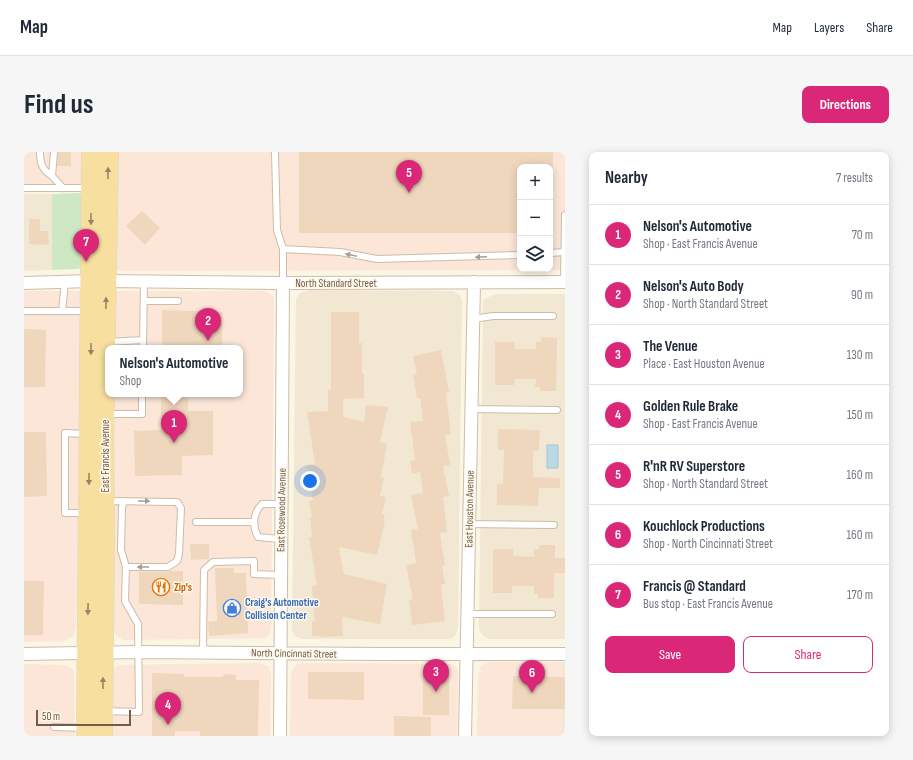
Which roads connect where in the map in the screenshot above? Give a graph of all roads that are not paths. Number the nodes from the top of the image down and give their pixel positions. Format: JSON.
{"nodes":[{"id":1,"x":40,"y":152,"type":"edge"},
{"id":2,"x":54,"y":152,"type":"edge"},
{"id":3,"x":91,"y":152,"type":"edge"},
{"id":4,"x":109,"y":152,"type":"edge"},
{"id":5,"x":275,"y":152,"type":"edge"},
{"id":6,"x":52,"y":176,"type":"junction"},
{"id":7,"x":24,"y":188,"type":"edge"},
{"id":8,"x":63,"y":188,"type":"junction"},
{"id":9,"x":91,"y":188,"type":"junction"},
{"id":10,"x":565,"y":215,"type":"edge"},
{"id":11,"x":283,"y":248,"type":"junction"},
{"id":12,"x":564,"y":252,"type":"edge"},
{"id":13,"x":553,"y":253,"type":"edge"},
{"id":14,"x":517,"y":255,"type":"edge"},
{"id":15,"x":99,"y":281,"type":"junction"},
{"id":16,"x":144,"y":281,"type":"junction"},
{"id":17,"x":65,"y":282,"type":"junction"},
{"id":18,"x":474,"y":282,"type":"junction"},
{"id":19,"x":565,"y":282,"type":"edge"},
{"id":20,"x":24,"y":283,"type":"edge"},
{"id":21,"x":283,"y":283,"type":"junction"},
{"id":22,"x":144,"y":301,"type":"junction"},
{"id":23,"x":178,"y":302,"type":"dead end"},
{"id":24,"x":24,"y":311,"type":"edge"},
{"id":25,"x":62,"y":311,"type":"junction"},
{"id":26,"x":91,"y":311,"type":"junction"},
{"id":27,"x":553,"y":316,"type":"dead end"},
{"id":28,"x":473,"y":319,"type":"junction"},
{"id":29,"x":143,"y":340,"type":"junction"},
{"id":30,"x":106,"y":342,"type":"junction"},
{"id":31,"x":106,"y":345,"type":"edge"},
{"id":32,"x":143,"y":345,"type":"edge"},
{"id":33,"x":105,"y":378,"type":"edge"},
{"id":34,"x":142,"y":397,"type":"edge"},
{"id":35,"x":471,"y":409,"type":"junction"},
{"id":36,"x":557,"y":410,"type":"dead end"},
{"id":37,"x":104,"y":414,"type":"junction"},
{"id":38,"x":90,"y":434,"type":"junction"},
{"id":39,"x":124,"y":501,"type":"junction"},
{"id":40,"x":281,"y":504,"type":"junction"},
{"id":41,"x":97,"y":509,"type":"junction"},
{"id":42,"x":196,"y":522,"type":"dead end"},
{"id":43,"x":254,"y":522,"type":"junction"},
{"id":44,"x":468,"y":524,"type":"junction"},
{"id":45,"x":554,"y":525,"type":"dead end"},
{"id":46,"x":113,"y":539,"type":"junction"},
{"id":47,"x":280,"y":539,"type":"junction"},
{"id":48,"x":126,"y":567,"type":"junction"},
{"id":49,"x":280,"y":575,"type":"junction"},
{"id":50,"x":467,"y":614,"type":"junction"},
{"id":51,"x":552,"y":614,"type":"dead end"},
{"id":52,"x":139,"y":652,"type":"junction"},
{"id":53,"x":203,"y":652,"type":"junction"},
{"id":54,"x":281,"y":652,"type":"junction"},
{"id":55,"x":95,"y":653,"type":"junction"},
{"id":56,"x":24,"y":654,"type":"edge"},
{"id":57,"x":466,"y":654,"type":"junction"},
{"id":58,"x":565,"y":654,"type":"edge"},
{"id":59,"x":103,"y":711,"type":"junction"},
{"id":60,"x":54,"y":727,"type":"dead end"},
{"id":61,"x":92,"y":733,"type":"edge"},
{"id":62,"x":280,"y":736,"type":"edge"},
{"id":63,"x":465,"y":736,"type":"edge"}],
"edges":[{"from":1,"to":6,"type":"lane"},
{"from":2,"to":6,"type":"lane"},
{"from":3,"to":9,"type":"main road","name":"East Francis Avenue"},
{"from":15,"to":4,"type":"main road","name":"East Francis Avenue","one_way":true},
{"from":5,"to":11,"type":"lane"},
{"from":6,"to":8,"type":"lane"},
{"from":7,"to":8,"type":"lane"},
{"from":8,"to":9,"type":"lane"},
{"from":9,"to":15,"type":"main road","name":"East Francis Avenue","one_way":true},
{"from":10,"to":12,"type":"lane"},
{"from":14,"to":11,"type":"lane","one_way":true},
{"from":11,"to":21,"type":"lane"},
{"from":12,"to":13,"type":"lane"},
{"from":12,"to":19,"type":"lane"},
{"from":15,"to":16,"type":"street","name":"North Standard Street"},
{"from":15,"to":17,"type":"street","name":"North Standard Street"},
{"from":15,"to":26,"type":"main road","name":"East Francis Avenue"},
{"from":30,"to":15,"type":"main road","name":"East Francis Avenue","one_way":true},
{"from":16,"to":21,"type":"street","name":"North Standard Street"},
{"from":16,"to":22,"type":"lane"},
{"from":17,"to":20,"type":"street","name":"North Standard Street"},
{"from":17,"to":25,"type":"lane"},
{"from":18,"to":19,"type":"street","name":"North Standard Street"},
{"from":18,"to":21,"type":"street","name":"North Standard Street"},
{"from":18,"to":28,"type":"street","name":"East Houston Avenue"},
{"from":21,"to":40,"type":"street","name":"East Rosewood Avenue"},
{"from":22,"to":23,"type":"lane"},
{"from":22,"to":29,"type":"lane"},
{"from":24,"to":25,"type":"lane"},
{"from":25,"to":26,"type":"lane"},
{"from":26,"to":38,"type":"main road","name":"East Francis Avenue","one_way":true},
{"from":27,"to":28,"type":"lane"},
{"from":28,"to":35,"type":"street","name":"East Houston Avenue"},
{"from":29,"to":30,"type":"lane"},
{"from":29,"to":32,"type":"lane"},
{"from":30,"to":31,"type":"main road","name":"East Francis Avenue"},
{"from":33,"to":37,"type":"main road","name":"East Francis Avenue"},
{"from":34,"to":37,"type":"lane"},
{"from":35,"to":36,"type":"lane"},
{"from":35,"to":44,"type":"street","name":"East Houston Avenue"},
{"from":37,"to":41,"type":"main road","name":"East Francis Avenue"},
{"from":38,"to":41,"type":"main road","name":"East Francis Avenue","one_way":true},
{"from":38,"to":41,"type":"lane"},
{"from":39,"to":41,"type":"lane"},
{"from":39,"to":46,"type":"lane"},
{"from":39,"to":48,"type":"lane","one_way":true},
{"from":40,"to":43,"type":"lane"},
{"from":40,"to":47,"type":"street","name":"East Rosewood Avenue"},
{"from":41,"to":46,"type":"main road","name":"East Francis Avenue"},
{"from":41,"to":55,"type":"main road","name":"East Francis Avenue","one_way":true},
{"from":42,"to":43,"type":"lane"},
{"from":43,"to":47,"type":"lane"},
{"from":44,"to":45,"type":"lane"},
{"from":44,"to":50,"type":"street","name":"East Houston Avenue"},
{"from":46,"to":48,"type":"lane"},
{"from":46,"to":55,"type":"main road","name":"East Francis Avenue"},
{"from":47,"to":49,"type":"street","name":"East Rosewood Avenue"},
{"from":48,"to":52,"type":"lane"},
{"from":49,"to":53,"type":"lane"},
{"from":49,"to":54,"type":"street","name":"East Rosewood Avenue"},
{"from":50,"to":51,"type":"lane"},
{"from":50,"to":57,"type":"street","name":"East Houston Avenue"},
{"from":52,"to":53,"type":"street","name":"North Cincinnati Street"},
{"from":52,"to":55,"type":"street","name":"North Cincinnati Street"},
{"from":52,"to":59,"type":"lane"},
{"from":53,"to":54,"type":"street","name":"North Cincinnati Street"},
{"from":54,"to":57,"type":"street","name":"North Cincinnati Street"},
{"from":54,"to":62,"type":"street","name":"East Rosewood Avenue"},
{"from":55,"to":56,"type":"street","name":"North Cincinnati Street"},
{"from":59,"to":55,"type":"main road","name":"East Francis Avenue","one_way":true},
{"from":55,"to":61,"type":"main road","name":"East Francis Avenue"},
{"from":57,"to":58,"type":"street","name":"North Cincinnati Street"},
{"from":57,"to":63,"type":"street","name":"East Houston Avenue"},
{"from":59,"to":61,"type":"main road","name":"East Francis Avenue"},
{"from":60,"to":61,"type":"lane"}]}
